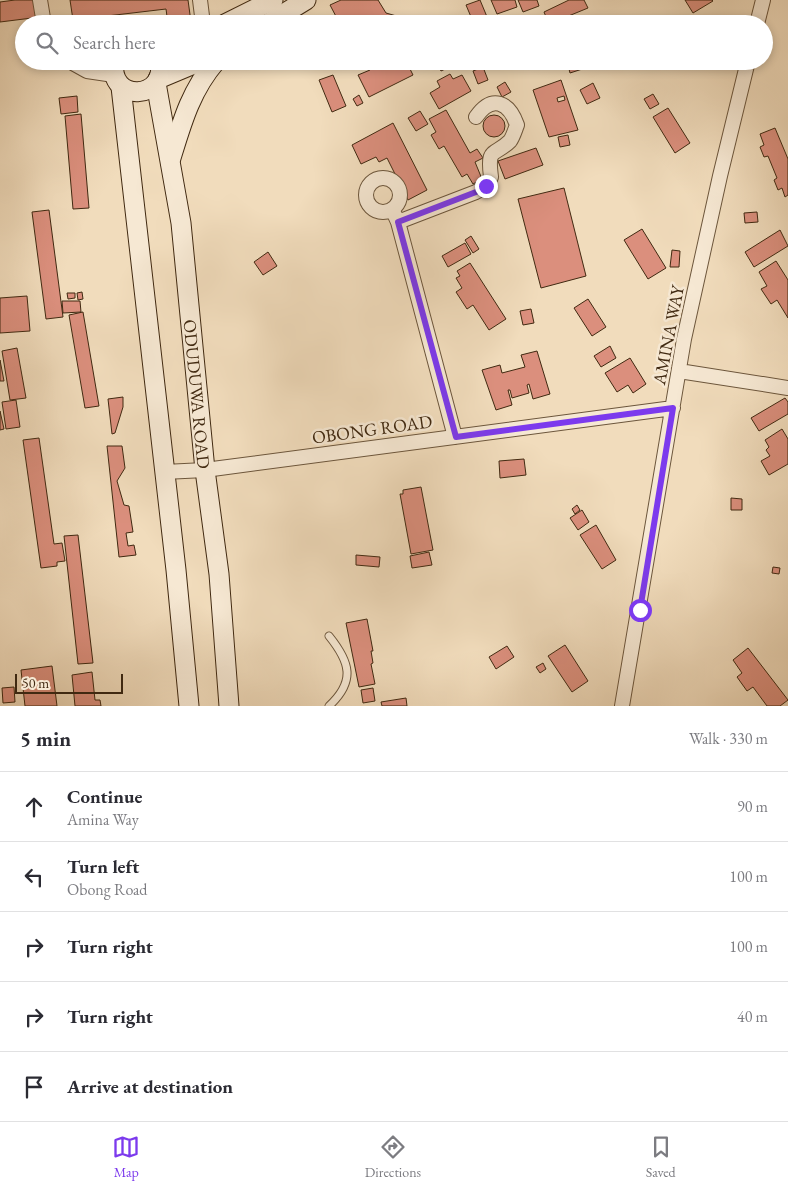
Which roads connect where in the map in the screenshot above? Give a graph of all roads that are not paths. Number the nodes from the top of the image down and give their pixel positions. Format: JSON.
{"nodes":[{"id":1,"x":40,"y":0,"type":"edge"},
{"id":2,"x":200,"y":0,"type":"edge"},
{"id":3,"x":273,"y":0,"type":"edge"},
{"id":4,"x":306,"y":0,"type":"edge"},
{"id":5,"x":763,"y":0,"type":"edge"},
{"id":6,"x":42,"y":15,"type":"edge"},
{"id":7,"x":202,"y":15,"type":"edge"},
{"id":8,"x":243,"y":15,"type":"edge"},
{"id":9,"x":282,"y":15,"type":"edge"},
{"id":10,"x":759,"y":15,"type":"edge"},
{"id":11,"x":85,"y":70,"type":"edge"},
{"id":12,"x":171,"y":70,"type":"edge"},
{"id":13,"x":208,"y":70,"type":"edge"},
{"id":14,"x":746,"y":70,"type":"edge"},
{"id":15,"x":116,"y":74,"type":"edge"},
{"id":16,"x":158,"y":74,"type":"edge"},
{"id":17,"x":476,"y":117,"type":"dead end"},
{"id":18,"x":170,"y":162,"type":"junction"},
{"id":19,"x":679,"y":371,"type":"junction"},
{"id":20,"x":788,"y":388,"type":"edge"},
{"id":21,"x":673,"y":408,"type":"junction"},
{"id":22,"x":456,"y":437,"type":"junction"},
{"id":23,"x":205,"y":470,"type":"junction"},
{"id":24,"x":164,"y":472,"type":"junction"},
{"id":25,"x":329,"y":636,"type":"dead end"},
{"id":26,"x":189,"y":706,"type":"edge"},
{"id":27,"x":229,"y":706,"type":"edge"},
{"id":28,"x":329,"y":706,"type":"edge"},
{"id":29,"x":622,"y":706,"type":"edge"}],
"edges":[{"from":1,"to":6,"type":"street"},
{"from":2,"to":7,"type":"street"},
{"from":3,"to":8,"type":"street"},
{"from":4,"to":9,"type":"street"},
{"from":5,"to":10,"type":"street"},
{"from":11,"to":15,"type":"street"},
{"from":12,"to":16,"type":"street"},
{"from":13,"to":18,"type":"street"},
{"from":14,"to":19,"type":"street","name":"AMINA WAY"},
{"from":15,"to":16,"type":"street"},
{"from":15,"to":24,"type":"street"},
{"from":16,"to":18,"type":"street","name":"ODUDUWA ROAD"},
{"from":17,"to":22,"type":"street"},
{"from":18,"to":23,"type":"street","name":"ODUDUWA ROAD"},
{"from":19,"to":20,"type":"street"},
{"from":19,"to":21,"type":"street","name":"AMINA WAY"},
{"from":21,"to":22,"type":"street","name":"OBONG ROAD"},
{"from":21,"to":29,"type":"street","name":"AMINA WAY"},
{"from":22,"to":23,"type":"street","name":"OBONG ROAD"},
{"from":23,"to":24,"type":"street","name":"OBONG ROAD"},
{"from":23,"to":27,"type":"street","name":"ODUDUWA ROAD"},
{"from":24,"to":26,"type":"street"},
{"from":25,"to":28,"type":"lane"}]}
